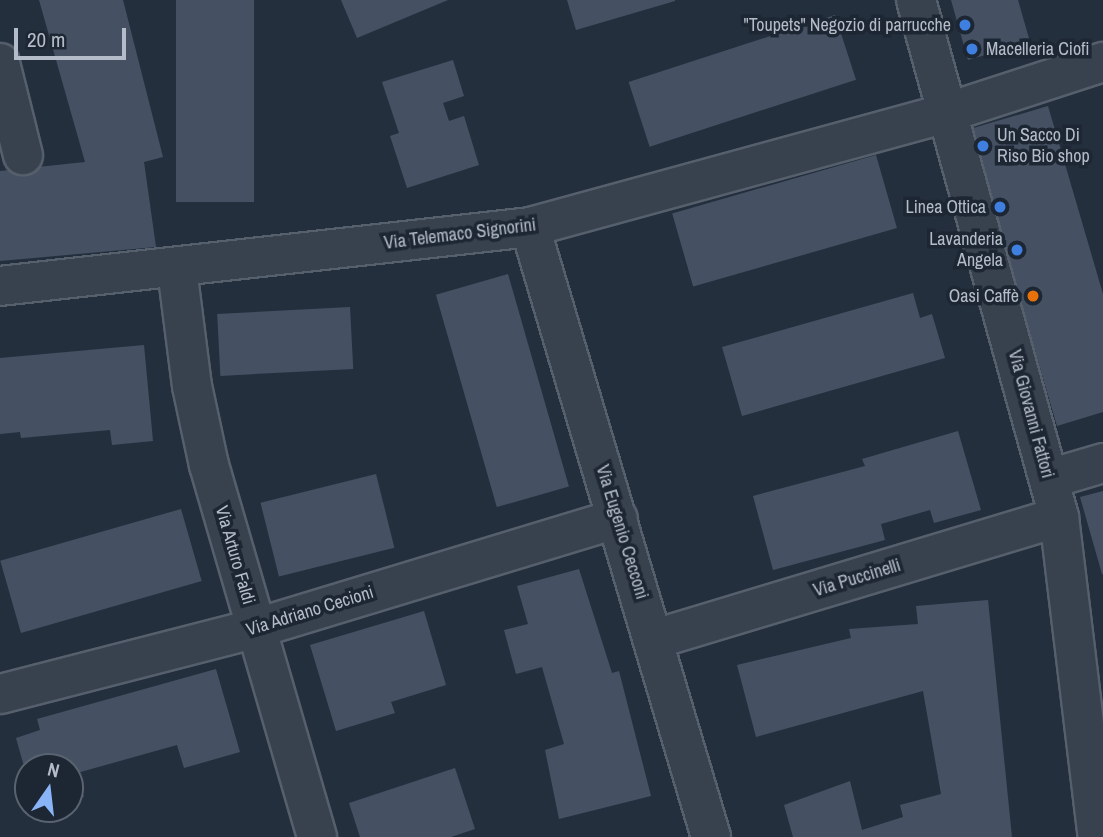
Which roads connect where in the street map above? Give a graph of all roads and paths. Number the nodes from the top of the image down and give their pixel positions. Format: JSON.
{"nodes":[{"id":1,"x":916,"y":0,"type":"edge"},
{"id":2,"x":1103,"y":62,"type":"edge"},
{"id":3,"x":0,"y":63,"type":"edge"},
{"id":4,"x":949,"y":112,"type":"junction"},
{"id":5,"x":23,"y":155,"type":"dead end"},
{"id":6,"x":530,"y":227,"type":"junction"},
{"id":7,"x":177,"y":269,"type":"junction"},
{"id":8,"x":0,"y":286,"type":"edge"},
{"id":9,"x":1103,"y":463,"type":"edge"},
{"id":10,"x":1049,"y":479,"type":"junction"},
{"id":11,"x":1059,"y":517,"type":"junction"},
{"id":12,"x":618,"y":518,"type":"junction"},
{"id":13,"x":257,"y":628,"type":"junction"},
{"id":14,"x":654,"y":639,"type":"junction"},
{"id":15,"x":0,"y":694,"type":"edge"},
{"id":16,"x":317,"y":837,"type":"edge"},
{"id":17,"x":711,"y":837,"type":"edge"},
{"id":18,"x":1098,"y":837,"type":"edge"}],
"edges":[{"from":1,"to":4,"type":"street","name":"Via Giovanni Fattori"},
{"from":2,"to":4,"type":"street","name":"Via Telemaco Signorini"},
{"from":3,"to":5,"type":"street"},
{"from":4,"to":6,"type":"street","name":"Via Telemaco Signorini"},
{"from":4,"to":10,"type":"street","name":"Via Giovanni Fattori"},
{"from":6,"to":7,"type":"street","name":"Via Telemaco Signorini"},
{"from":6,"to":12,"type":"street","name":"Via Eugenio Cecconi"},
{"from":7,"to":8,"type":"street","name":"Via Telemaco Signorini"},
{"from":7,"to":13,"type":"street","name":"Via Arturo Faldi"},
{"from":9,"to":10,"type":"street"},
{"from":10,"to":11,"type":"street","name":"Via Giovanni Fattori"},
{"from":11,"to":14,"type":"street","name":"Via Puccinelli"},
{"from":11,"to":18,"type":"street","name":"Via Giovanni Fattori"},
{"from":12,"to":13,"type":"street","name":"Via Adriano Cecioni"},
{"from":12,"to":14,"type":"street","name":"Via Eugenio Cecconi"},
{"from":13,"to":15,"type":"street","name":"Via Adriano Cecioni"},
{"from":13,"to":16,"type":"street","name":"Via Arturo Faldi"},
{"from":14,"to":17,"type":"street","name":"Via Eugenio Cecconi"}]}
